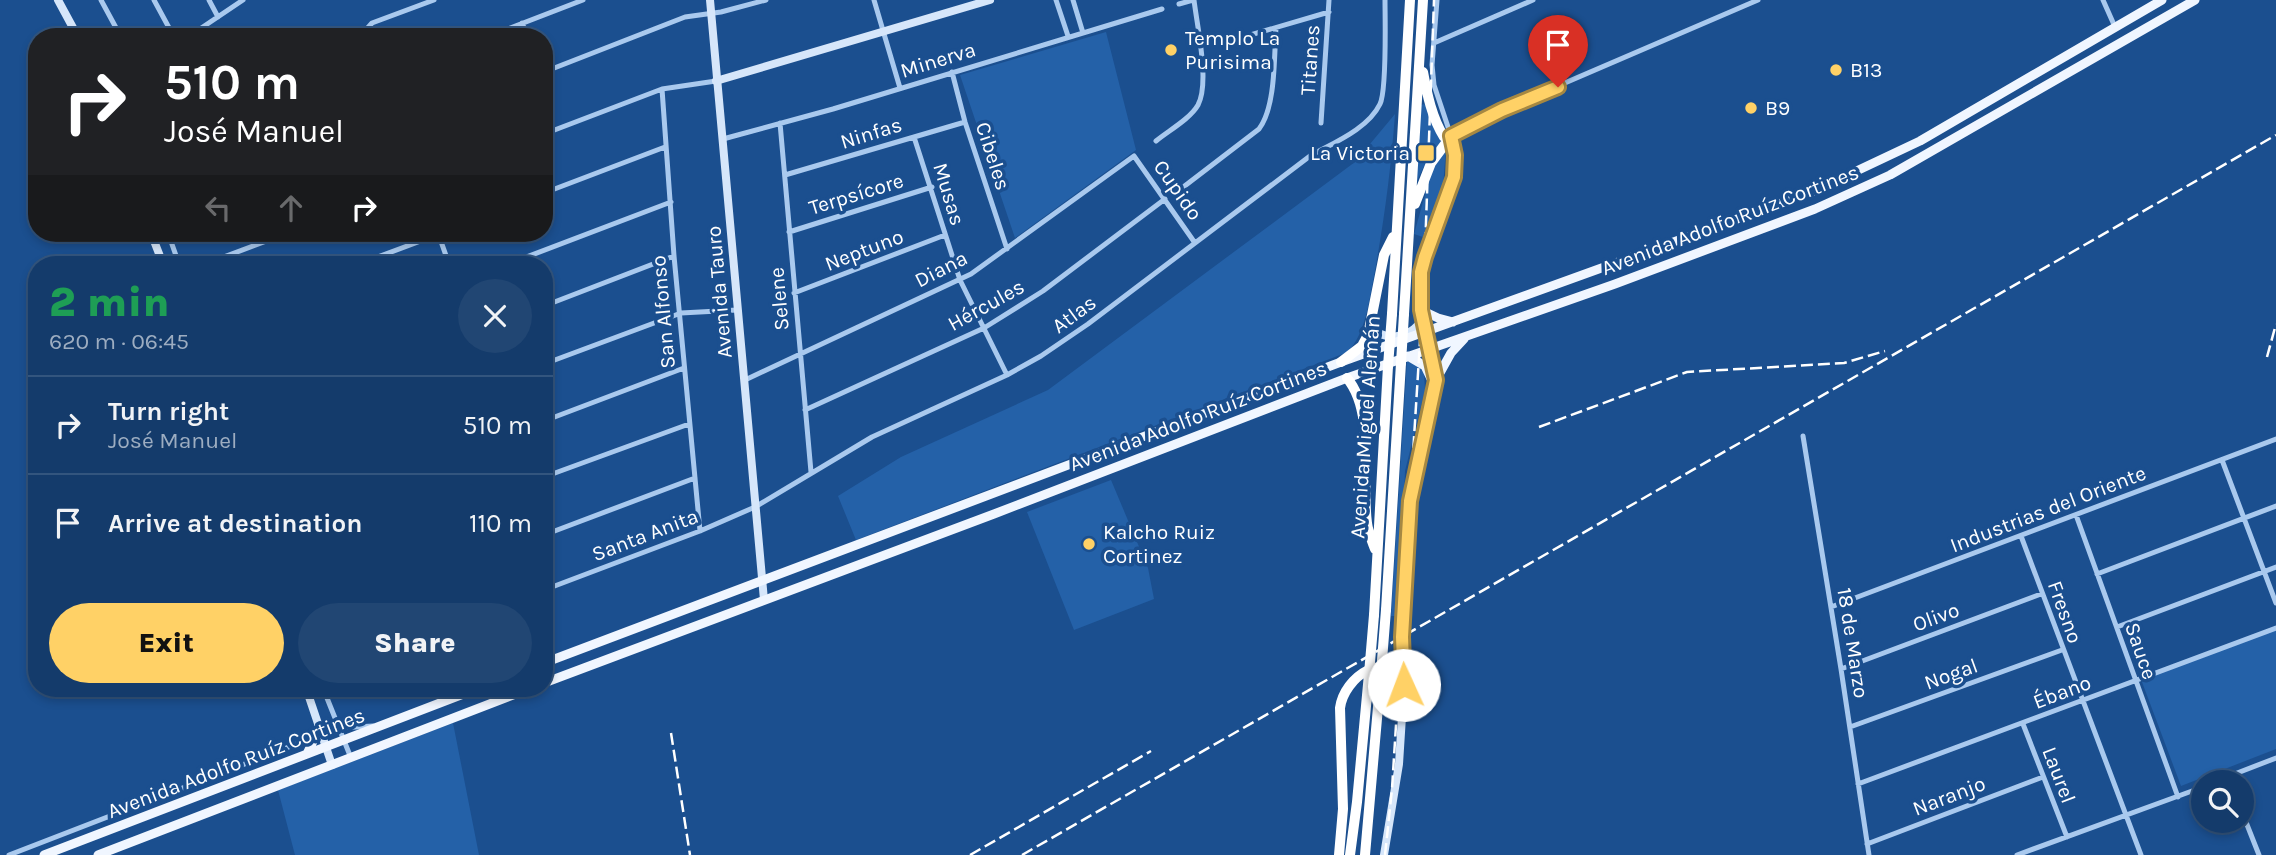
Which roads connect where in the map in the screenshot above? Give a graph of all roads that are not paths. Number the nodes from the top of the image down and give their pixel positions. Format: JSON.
{"nodes":[{"id":1,"x":58,"y":0,"type":"edge"},
{"id":2,"x":101,"y":0,"type":"edge"},
{"id":3,"x":154,"y":0,"type":"edge"},
{"id":4,"x":209,"y":0,"type":"edge"},
{"id":5,"x":243,"y":0,"type":"edge"},
{"id":6,"x":434,"y":0,"type":"edge"},
{"id":7,"x":583,"y":0,"type":"edge"},
{"id":8,"x":710,"y":0,"type":"edge"},
{"id":9,"x":766,"y":0,"type":"edge"},
{"id":10,"x":874,"y":0,"type":"edge"},
{"id":11,"x":990,"y":0,"type":"edge"},
{"id":12,"x":1056,"y":0,"type":"edge"},
{"id":13,"x":1073,"y":0,"type":"edge"},
{"id":14,"x":1193,"y":0,"type":"edge"},
{"id":15,"x":1329,"y":0,"type":"edge"},
{"id":16,"x":1385,"y":0,"type":"edge"},
{"id":17,"x":1410,"y":0,"type":"edge"},
{"id":18,"x":1423,"y":0,"type":"edge"},
{"id":19,"x":1437,"y":0,"type":"edge"},
{"id":20,"x":1533,"y":0,"type":"edge"},
{"id":21,"x":1758,"y":0,"type":"edge"},
{"id":22,"x":2103,"y":0,"type":"edge"},
{"id":23,"x":2162,"y":0,"type":"edge"},
{"id":24,"x":2195,"y":0,"type":"edge"},
{"id":25,"x":1179,"y":4,"type":"dead end"},
{"id":26,"x":1161,"y":9,"type":"dead end"},
{"id":27,"x":712,"y":12,"type":"junction"},
{"id":28,"x":1329,"y":12,"type":"junction"},
{"id":29,"x":218,"y":17,"type":"junction"},
{"id":30,"x":522,"y":23,"type":"junction"},
{"id":31,"x":2115,"y":27,"type":"junction"},
{"id":32,"x":73,"y":28,"type":"edge"},
{"id":33,"x":116,"y":28,"type":"edge"},
{"id":34,"x":169,"y":28,"type":"edge"},
{"id":35,"x":202,"y":28,"type":"edge"},
{"id":36,"x":368,"y":28,"type":"edge"},
{"id":37,"x":510,"y":28,"type":"edge"},
{"id":38,"x":524,"y":28,"type":"edge"},
{"id":39,"x":1276,"y":28,"type":"junction"},
{"id":40,"x":885,"y":33,"type":"junction"},
{"id":41,"x":1083,"y":33,"type":"junction"},
{"id":42,"x":1068,"y":36,"type":"junction"},
{"id":43,"x":1223,"y":43,"type":"dead end"},
{"id":44,"x":1434,"y":43,"type":"junction"},
{"id":45,"x":1420,"y":55,"type":"junction"},
{"id":46,"x":553,"y":68,"type":"edge"},
{"id":47,"x":952,"y":72,"type":"junction"},
{"id":48,"x":716,"y":81,"type":"junction"},
{"id":49,"x":900,"y":88,"type":"junction"},
{"id":50,"x":662,"y":89,"type":"junction"},
{"id":51,"x":965,"y":122,"type":"junction"},
{"id":52,"x":1321,"y":122,"type":"dead end"},
{"id":53,"x":780,"y":123,"type":"junction"},
{"id":54,"x":553,"y":131,"type":"edge"},
{"id":55,"x":1451,"y":136,"type":"junction"},
{"id":56,"x":914,"y":137,"type":"junction"},
{"id":57,"x":723,"y":139,"type":"junction"},
{"id":58,"x":1156,"y":141,"type":"dead end"},
{"id":59,"x":665,"y":146,"type":"junction"},
{"id":60,"x":1134,"y":156,"type":"joint"},
{"id":61,"x":785,"y":175,"type":"junction"},
{"id":62,"x":932,"y":187,"type":"junction"},
{"id":63,"x":1182,"y":188,"type":"dead end"},
{"id":64,"x":553,"y":190,"type":"edge"},
{"id":65,"x":1165,"y":200,"type":"junction"},
{"id":66,"x":671,"y":202,"type":"junction"},
{"id":67,"x":1409,"y":220,"type":"junction"},
{"id":68,"x":789,"y":232,"type":"junction"},
{"id":69,"x":945,"y":235,"type":"junction"},
{"id":70,"x":1395,"y":235,"type":"junction"},
{"id":71,"x":264,"y":242,"type":"edge"},
{"id":72,"x":416,"y":242,"type":"edge"},
{"id":73,"x":1195,"y":243,"type":"junction"},
{"id":74,"x":1007,"y":248,"type":"junction"},
{"id":75,"x":226,"y":256,"type":"edge"},
{"id":76,"x":380,"y":256,"type":"edge"},
{"id":77,"x":529,"y":256,"type":"edge"},
{"id":78,"x":674,"y":256,"type":"junction"},
{"id":79,"x":960,"y":280,"type":"junction"},
{"id":80,"x":794,"y":293,"type":"junction"},
{"id":81,"x":553,"y":303,"type":"edge"},
{"id":82,"x":737,"y":310,"type":"junction"},
{"id":83,"x":1421,"y":310,"type":"junction"},
{"id":84,"x":681,"y":313,"type":"junction"},
{"id":85,"x":1455,"y":322,"type":"junction"},
{"id":86,"x":1371,"y":327,"type":"junction"},
{"id":87,"x":984,"y":328,"type":"junction"},
{"id":88,"x":1426,"y":331,"type":"junction"},
{"id":89,"x":1469,"y":335,"type":"junction"},
{"id":90,"x":1431,"y":348,"type":"junction"},
{"id":91,"x":801,"y":354,"type":"junction"},
{"id":92,"x":1405,"y":360,"type":"junction"},
{"id":93,"x":553,"y":361,"type":"edge"},
{"id":94,"x":1341,"y":362,"type":"junction"},
{"id":95,"x":684,"y":368,"type":"junction"},
{"id":96,"x":1007,"y":375,"type":"junction"},
{"id":97,"x":1346,"y":378,"type":"junction"},
{"id":98,"x":745,"y":380,"type":"junction"},
{"id":99,"x":1435,"y":384,"type":"junction"},
{"id":100,"x":805,"y":410,"type":"junction"},
{"id":101,"x":553,"y":418,"type":"edge"},
{"id":102,"x":689,"y":424,"type":"junction"},
{"id":103,"x":1803,"y":436,"type":"dead end"},
{"id":104,"x":2276,"y":439,"type":"edge"},
{"id":105,"x":2222,"y":460,"type":"junction"},
{"id":106,"x":811,"y":472,"type":"junction"},
{"id":107,"x":553,"y":474,"type":"edge"},
{"id":108,"x":695,"y":478,"type":"junction"},
{"id":109,"x":2276,"y":506,"type":"edge"},
{"id":110,"x":755,"y":507,"type":"junction"},
{"id":111,"x":2076,"y":515,"type":"junction"},
{"id":112,"x":2244,"y":518,"type":"junction"},
{"id":113,"x":701,"y":531,"type":"junction"},
{"id":114,"x":553,"y":533,"type":"edge"},
{"id":115,"x":2021,"y":536,"type":"junction"},
{"id":116,"x":1376,"y":552,"type":"junction"},
{"id":117,"x":2276,"y":567,"type":"edge"},
{"id":118,"x":2264,"y":572,"type":"junction"},
{"id":119,"x":2096,"y":574,"type":"junction"},
{"id":120,"x":762,"y":582,"type":"junction"},
{"id":121,"x":553,"y":587,"type":"edge"},
{"id":122,"x":2041,"y":594,"type":"junction"},
{"id":123,"x":764,"y":600,"type":"junction"},
{"id":124,"x":2276,"y":603,"type":"edge"},
{"id":125,"x":1831,"y":607,"type":"junction"},
{"id":126,"x":2117,"y":627,"type":"junction"},
{"id":127,"x":2276,"y":628,"type":"edge"},
{"id":128,"x":2062,"y":650,"type":"junction"},
{"id":129,"x":553,"y":660,"type":"edge"},
{"id":130,"x":1841,"y":669,"type":"junction"},
{"id":131,"x":553,"y":680,"type":"edge"},
{"id":132,"x":2135,"y":681,"type":"junction"},
{"id":133,"x":1404,"y":685,"type":"junction"},
{"id":134,"x":308,"y":697,"type":"edge"},
{"id":135,"x":326,"y":697,"type":"edge"},
{"id":136,"x":456,"y":697,"type":"edge"},
{"id":137,"x":508,"y":697,"type":"edge"},
{"id":138,"x":2082,"y":702,"type":"junction"},
{"id":139,"x":2023,"y":724,"type":"junction"},
{"id":140,"x":383,"y":726,"type":"junction"},
{"id":141,"x":1850,"y":727,"type":"junction"},
{"id":142,"x":338,"y":728,"type":"junction"},
{"id":143,"x":318,"y":735,"type":"junction"},
{"id":144,"x":344,"y":740,"type":"junction"},
{"id":145,"x":327,"y":746,"type":"junction"},
{"id":146,"x":306,"y":754,"type":"junction"},
{"id":147,"x":351,"y":758,"type":"junction"},
{"id":148,"x":2276,"y":758,"type":"edge"},
{"id":149,"x":332,"y":765,"type":"junction"},
{"id":150,"x":2250,"y":770,"type":"edge"},
{"id":151,"x":2043,"y":777,"type":"junction"},
{"id":152,"x":1858,"y":784,"type":"junction"},
{"id":153,"x":2191,"y":791,"type":"edge"},
{"id":154,"x":2178,"y":797,"type":"junction"},
{"id":155,"x":2126,"y":817,"type":"junction"},
{"id":156,"x":2250,"y":833,"type":"edge"},
{"id":157,"x":2067,"y":837,"type":"junction"},
{"id":158,"x":1867,"y":844,"type":"junction"},
{"id":159,"x":2021,"y":854,"type":"edge"},
{"id":160,"x":9,"y":855,"type":"edge"},
{"id":161,"x":44,"y":855,"type":"edge"},
{"id":162,"x":98,"y":855,"type":"edge"},
{"id":163,"x":1339,"y":855,"type":"edge"},
{"id":164,"x":1350,"y":855,"type":"edge"},
{"id":165,"x":1365,"y":855,"type":"edge"},
{"id":166,"x":1384,"y":855,"type":"edge"},
{"id":167,"x":1868,"y":855,"type":"edge"},
{"id":168,"x":2141,"y":855,"type":"edge"},
{"id":169,"x":2259,"y":855,"type":"edge"}],
"edges":[{"from":1,"to":32,"type":"street"},
{"from":2,"to":33,"type":"street"},
{"from":3,"to":34,"type":"street"},
{"from":4,"to":29,"type":"street"},
{"from":5,"to":29,"type":"street"},
{"from":6,"to":36,"type":"street"},
{"from":7,"to":30,"type":"street"},
{"from":8,"to":27,"type":"street","name":"Avenida Tauro"},
{"from":9,"to":27,"type":"street"},
{"from":10,"to":40,"type":"street"},
{"from":11,"to":40,"type":"street"},
{"from":12,"to":42,"type":"street"},
{"from":13,"to":41,"type":"street"},
{"from":14,"to":25,"type":"street"},
{"from":14,"to":58,"type":"street"},
{"from":15,"to":28,"type":"street","name":"Titanes"},
{"from":16,"to":73,"type":"street","name":"Atlas"},
{"from":17,"to":70,"type":"highway","name":"Avenida Miguel Alemán"},
{"from":18,"to":45,"type":"highway","name":"Avenida Miguel Alemán"},
{"from":19,"to":44,"type":"street"},
{"from":20,"to":44,"type":"street"},
{"from":21,"to":55,"type":"street"},
{"from":22,"to":31,"type":"street"},
{"from":23,"to":31,"type":"main road","name":"Avenida Adolfo Ruíz Cortines"},
{"from":24,"to":89,"type":"main road","name":"Avenida Adolfo Ruíz Cortines"},
{"from":26,"to":41,"type":"street","name":"Minerva"},
{"from":27,"to":46,"type":"street"},
{"from":27,"to":48,"type":"street","name":"Avenida Tauro"},
{"from":28,"to":39,"type":"street"},
{"from":28,"to":52,"type":"street","name":"Titanes"},
{"from":29,"to":35,"type":"street"},
{"from":30,"to":37,"type":"street"},
{"from":30,"to":38,"type":"street"},
{"from":31,"to":85,"type":"main road","name":"Avenida Adolfo Ruíz Cortines"},
{"from":39,"to":43,"type":"street"},
{"from":39,"to":63,"type":"street"},
{"from":40,"to":48,"type":"street"},
{"from":40,"to":49,"type":"street"},
{"from":41,"to":42,"type":"street","name":"Minerva"},
{"from":42,"to":47,"type":"street","name":"Minerva"},
{"from":44,"to":55,"type":"street"},
{"from":45,"to":55,"type":"highway"},
{"from":45,"to":67,"type":"highway","name":"Avenida Miguel Alemán"},
{"from":47,"to":49,"type":"street","name":"Minerva"},
{"from":47,"to":51,"type":"street","name":"Cibeles"},
{"from":48,"to":50,"type":"street"},
{"from":48,"to":57,"type":"street","name":"Avenida Tauro"},
{"from":49,"to":53,"type":"street","name":"Minerva"},
{"from":50,"to":54,"type":"street"},
{"from":50,"to":59,"type":"street","name":"San Alfonso"},
{"from":51,"to":56,"type":"street","name":"Ninfas"},
{"from":51,"to":74,"type":"street","name":"Cibeles"},
{"from":53,"to":57,"type":"street","name":"Minerva"},
{"from":53,"to":61,"type":"street","name":"Selene"},
{"from":55,"to":67,"type":"highway"},
{"from":55,"to":83,"type":"street"},
{"from":56,"to":61,"type":"street","name":"Ninfas"},
{"from":56,"to":62,"type":"street","name":"Musas"},
{"from":57,"to":82,"type":"street","name":"Avenida Tauro"},
{"from":59,"to":64,"type":"street"},
{"from":59,"to":66,"type":"street","name":"San Alfonso"},
{"from":60,"to":65,"type":"street","name":"Cupido"},
{"from":60,"to":74,"type":"street","name":"Diana"},
{"from":61,"to":68,"type":"street","name":"Selene"},
{"from":62,"to":68,"type":"street","name":"Terpsícore"},
{"from":62,"to":69,"type":"street","name":"Musas"},
{"from":65,"to":73,"type":"street","name":"Cupido"},
{"from":65,"to":87,"type":"street","name":"Hércules"},
{"from":66,"to":77,"type":"street"},
{"from":66,"to":78,"type":"street","name":"San Alfonso"},
{"from":67,"to":92,"type":"highway","name":"Avenida Miguel Alemán","bridge":true},
{"from":68,"to":80,"type":"street","name":"Selene"},
{"from":69,"to":79,"type":"street","name":"Musas"},
{"from":69,"to":80,"type":"street","name":"Neptuno"},
{"from":70,"to":86,"type":"highway"},
{"from":70,"to":116,"type":"highway","name":"Avenida Miguel Alemán","bridge":true},
{"from":71,"to":75,"type":"street"},
{"from":72,"to":76,"type":"street"},
{"from":73,"to":96,"type":"street","name":"Atlas"},
{"from":74,"to":79,"type":"street","name":"Diana"},
{"from":78,"to":81,"type":"street"},
{"from":78,"to":84,"type":"street","name":"San Alfonso"},
{"from":79,"to":87,"type":"street","name":"Musas"},
{"from":79,"to":91,"type":"street","name":"Diana"},
{"from":80,"to":91,"type":"street","name":"Selene"},
{"from":82,"to":84,"type":"street"},
{"from":82,"to":98,"type":"street","name":"Avenida Tauro"},
{"from":83,"to":85,"type":"main road"},
{"from":83,"to":86,"type":"street"},
{"from":83,"to":88,"type":"street"},
{"from":84,"to":93,"type":"street"},
{"from":84,"to":95,"type":"street","name":"San Alfonso"},
{"from":85,"to":88,"type":"main road","name":"Avenida Adolfo Ruíz Cortines"},
{"from":86,"to":94,"type":"highway"},
{"from":87,"to":96,"type":"street","name":"Musas"},
{"from":87,"to":100,"type":"street","name":"Hércules"},
{"from":88,"to":90,"type":"street"},
{"from":88,"to":94,"type":"main road","name":"Avenida Adolfo Ruíz Cortines"},
{"from":89,"to":90,"type":"main road","name":"Avenida Adolfo Ruíz Cortines"},
{"from":89,"to":99,"type":"main road"},
{"from":90,"to":92,"type":"main road","name":"Avenida Adolfo Ruíz Cortines"},
{"from":90,"to":99,"type":"street"},
{"from":91,"to":98,"type":"street","name":"Diana"},
{"from":91,"to":100,"type":"street","name":"Selene"},
{"from":92,"to":97,"type":"main road","name":"Avenida Adolfo Ruíz Cortines"},
{"from":92,"to":99,"type":"main road"},
{"from":92,"to":165,"type":"highway","name":"Avenida Miguel Alemán","bridge":true},
{"from":94,"to":120,"type":"main road","name":"Avenida Adolfo Ruíz Cortines"},
{"from":95,"to":101,"type":"street"},
{"from":95,"to":102,"type":"street","name":"San Alfonso"},
{"from":96,"to":106,"type":"street","name":"Atlas"},
{"from":97,"to":116,"type":"highway"},
{"from":97,"to":123,"type":"main road","name":"Avenida Adolfo Ruíz Cortines"},
{"from":98,"to":110,"type":"street","name":"Avenida Tauro"},
{"from":99,"to":133,"type":"street"},
{"from":100,"to":106,"type":"street","name":"Selene"},
{"from":102,"to":107,"type":"street"},
{"from":102,"to":108,"type":"street","name":"San Alfonso"},
{"from":103,"to":125,"type":"street","name":"18 de Marzo"},
{"from":104,"to":105,"type":"street","name":"Industrias del Oriente"},
{"from":105,"to":111,"type":"street","name":"Industrias del Oriente"},
{"from":105,"to":112,"type":"street"},
{"from":106,"to":110,"type":"street","name":"Atlas"},
{"from":108,"to":113,"type":"street","name":"San Alfonso"},
{"from":108,"to":114,"type":"street"},
{"from":109,"to":112,"type":"street"},
{"from":110,"to":113,"type":"street","name":"Santa Anita"},
{"from":110,"to":120,"type":"street","name":"Avenida Tauro"},
{"from":111,"to":115,"type":"street","name":"Industrias del Oriente"},
{"from":111,"to":119,"type":"street","name":"Sauce"},
{"from":112,"to":118,"type":"street"},
{"from":112,"to":119,"type":"street"},
{"from":113,"to":121,"type":"street","name":"Santa Anita"},
{"from":115,"to":122,"type":"street","name":"Fresno"},
{"from":115,"to":125,"type":"street","name":"Industrias del Oriente"},
{"from":116,"to":164,"type":"highway","name":"Avenida Miguel Alemán","bridge":true},
{"from":117,"to":118,"type":"street"},
{"from":118,"to":124,"type":"street"},
{"from":118,"to":126,"type":"street"},
{"from":119,"to":126,"type":"street","name":"Sauce"},
{"from":120,"to":123,"type":"street","name":"Avenida Tauro"},
{"from":120,"to":129,"type":"main road","name":"Avenida Adolfo Ruíz Cortines"},
{"from":122,"to":128,"type":"street","name":"Fresno"},
{"from":122,"to":130,"type":"street","name":"Olivo"},
{"from":123,"to":131,"type":"main road","name":"Avenida Adolfo Ruíz Cortines"},
{"from":125,"to":130,"type":"street","name":"18 de Marzo"},
{"from":126,"to":132,"type":"street","name":"Sauce"},
{"from":127,"to":132,"type":"street","name":"Ébano"},
{"from":128,"to":138,"type":"street","name":"Fresno"},
{"from":128,"to":141,"type":"street","name":"Nogal"},
{"from":130,"to":141,"type":"street","name":"18 de Marzo"},
{"from":132,"to":138,"type":"street","name":"Ébano"},
{"from":132,"to":154,"type":"street","name":"Sauce"},
{"from":133,"to":163,"type":"highway"},
{"from":133,"to":166,"type":"street"},
{"from":134,"to":143,"type":"street"},
{"from":135,"to":142,"type":"street"},
{"from":136,"to":140,"type":"main road","name":"Avenida Adolfo Ruíz Cortines"},
{"from":137,"to":147,"type":"main road","name":"Avenida Adolfo Ruíz Cortines"},
{"from":138,"to":139,"type":"street","name":"Ébano"},
{"from":138,"to":155,"type":"street","name":"Fresno"},
{"from":139,"to":151,"type":"street","name":"Laurel"},
{"from":139,"to":152,"type":"street","name":"Ébano"},
{"from":140,"to":142,"type":"street"},
{"from":140,"to":144,"type":"main road","name":"Avenida Adolfo Ruíz Cortines"},
{"from":141,"to":152,"type":"street","name":"18 de Marzo"},
{"from":142,"to":143,"type":"street"},
{"from":142,"to":144,"type":"street"},
{"from":143,"to":145,"type":"street"},
{"from":143,"to":146,"type":"main road"},
{"from":143,"to":160,"type":"street"},
{"from":144,"to":145,"type":"main road","name":"Avenida Adolfo Ruíz Cortines"},
{"from":144,"to":147,"type":"street"},
{"from":145,"to":146,"type":"main road","name":"Avenida Adolfo Ruíz Cortines"},
{"from":145,"to":149,"type":"street"},
{"from":146,"to":161,"type":"main road","name":"Avenida Adolfo Ruíz Cortines"},
{"from":147,"to":149,"type":"main road","name":"Avenida Adolfo Ruíz Cortines"},
{"from":148,"to":150,"type":"street"},
{"from":149,"to":162,"type":"main road","name":"Avenida Adolfo Ruíz Cortines"},
{"from":151,"to":157,"type":"street","name":"Laurel"},
{"from":151,"to":158,"type":"street","name":"Naranjo"},
{"from":152,"to":158,"type":"street","name":"18 de Marzo"},
{"from":153,"to":154,"type":"street"},
{"from":154,"to":155,"type":"street"},
{"from":155,"to":157,"type":"street"},
{"from":155,"to":168,"type":"street","name":"Fresno"},
{"from":156,"to":169,"type":"street"},
{"from":157,"to":159,"type":"street"},
{"from":158,"to":167,"type":"street","name":"18 de Marzo"}]}
